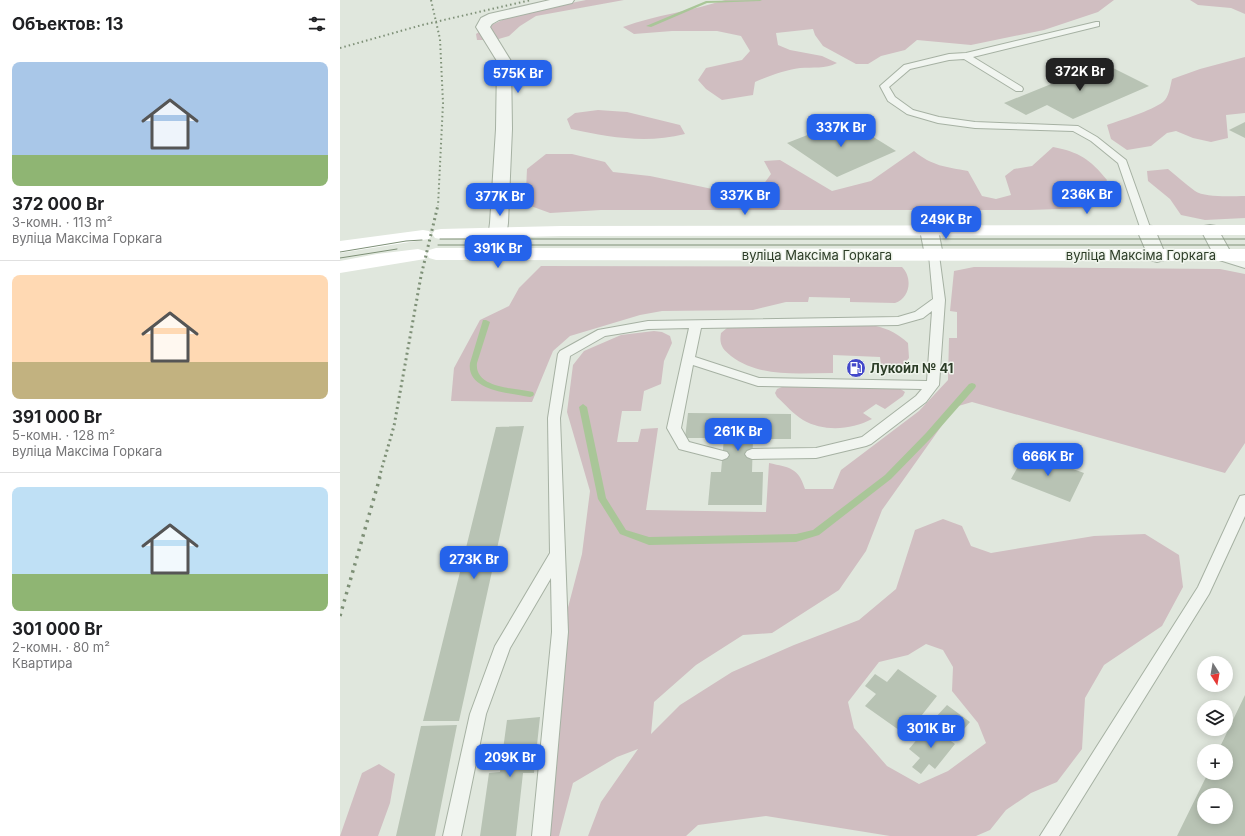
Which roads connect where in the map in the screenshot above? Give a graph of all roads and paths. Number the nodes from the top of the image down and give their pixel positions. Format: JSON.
{"nodes":[{"id":1,"x":567,"y":0,"type":"edge"},
{"id":2,"x":1096,"y":24,"type":"dead end"},
{"id":3,"x":966,"y":56,"type":"junction"},
{"id":4,"x":1018,"y":89,"type":"dead end"},
{"id":5,"x":929,"y":230,"type":"junction"},
{"id":6,"x":1146,"y":230,"type":"junction"},
{"id":7,"x":1210,"y":230,"type":"junction"},
{"id":8,"x":1245,"y":230,"type":"edge"},
{"id":9,"x":498,"y":232,"type":"junction"},
{"id":10,"x":340,"y":247,"type":"edge"},
{"id":11,"x":495,"y":253,"type":"junction"},
{"id":12,"x":934,"y":255,"type":"junction"},
{"id":13,"x":1223,"y":255,"type":"junction"},
{"id":14,"x":1245,"y":255,"type":"edge"},
{"id":15,"x":1157,"y":256,"type":"junction"},
{"id":16,"x":1245,"y":262,"type":"edge"},
{"id":17,"x":340,"y":267,"type":"edge"},
{"id":18,"x":939,"y":300,"type":"junction"},
{"id":19,"x":696,"y":324,"type":"junction"},
{"id":20,"x":688,"y":358,"type":"junction"},
{"id":21,"x":933,"y":386,"type":"junction"},
{"id":22,"x":752,"y":454,"type":"dead end"},
{"id":23,"x":722,"y":455,"type":"dead end"},
{"id":24,"x":1245,"y":500,"type":"edge"},
{"id":25,"x":558,"y":552,"type":"junction"},
{"id":26,"x":452,"y":836,"type":"edge"},
{"id":27,"x":541,"y":836,"type":"edge"},
{"id":28,"x":1049,"y":836,"type":"edge"}],
"edges":[{"from":1,"to":9,"type":"street"},
{"from":2,"to":3,"type":"lane"},
{"from":3,"to":4,"type":"lane"},
{"from":3,"to":6,"type":"lane"},
{"from":5,"to":6,"type":"main road","name":"вуліца Максіма Горкага"},
{"from":5,"to":9,"type":"main road","name":"вуліца Максіма Горкага"},
{"from":5,"to":12,"type":"street"},
{"from":6,"to":7,"type":"main road","name":"вуліца Максіма Горкага"},
{"from":6,"to":15,"type":"street"},
{"from":7,"to":8,"type":"main road","name":"вуліца Максіма Горкага"},
{"from":7,"to":13,"type":"street"},
{"from":9,"to":10,"type":"main road","name":"вуліца Максіма Горкага"},
{"from":9,"to":11,"type":"street"},
{"from":11,"to":12,"type":"main road","name":"вуліца Максіма Горкага"},
{"from":11,"to":17,"type":"main road","name":"вуліца Максіма Горкага"},
{"from":12,"to":15,"type":"main road","name":"вуліца Максіма Горкага"},
{"from":12,"to":18,"type":"lane"},
{"from":13,"to":14,"type":"main road","name":"вуліца Максіма Горкага"},
{"from":13,"to":15,"type":"main road","name":"вуліца Максіма Горкага"},
{"from":13,"to":16,"type":"street"},
{"from":18,"to":19,"type":"lane"},
{"from":18,"to":21,"type":"lane"},
{"from":19,"to":20,"type":"lane"},
{"from":19,"to":25,"type":"lane"},
{"from":20,"to":21,"type":"lane"},
{"from":20,"to":23,"type":"lane"},
{"from":21,"to":22,"type":"lane"},
{"from":24,"to":28,"type":"lane"},
{"from":25,"to":26,"type":"lane"},
{"from":25,"to":27,"type":"lane"}]}
